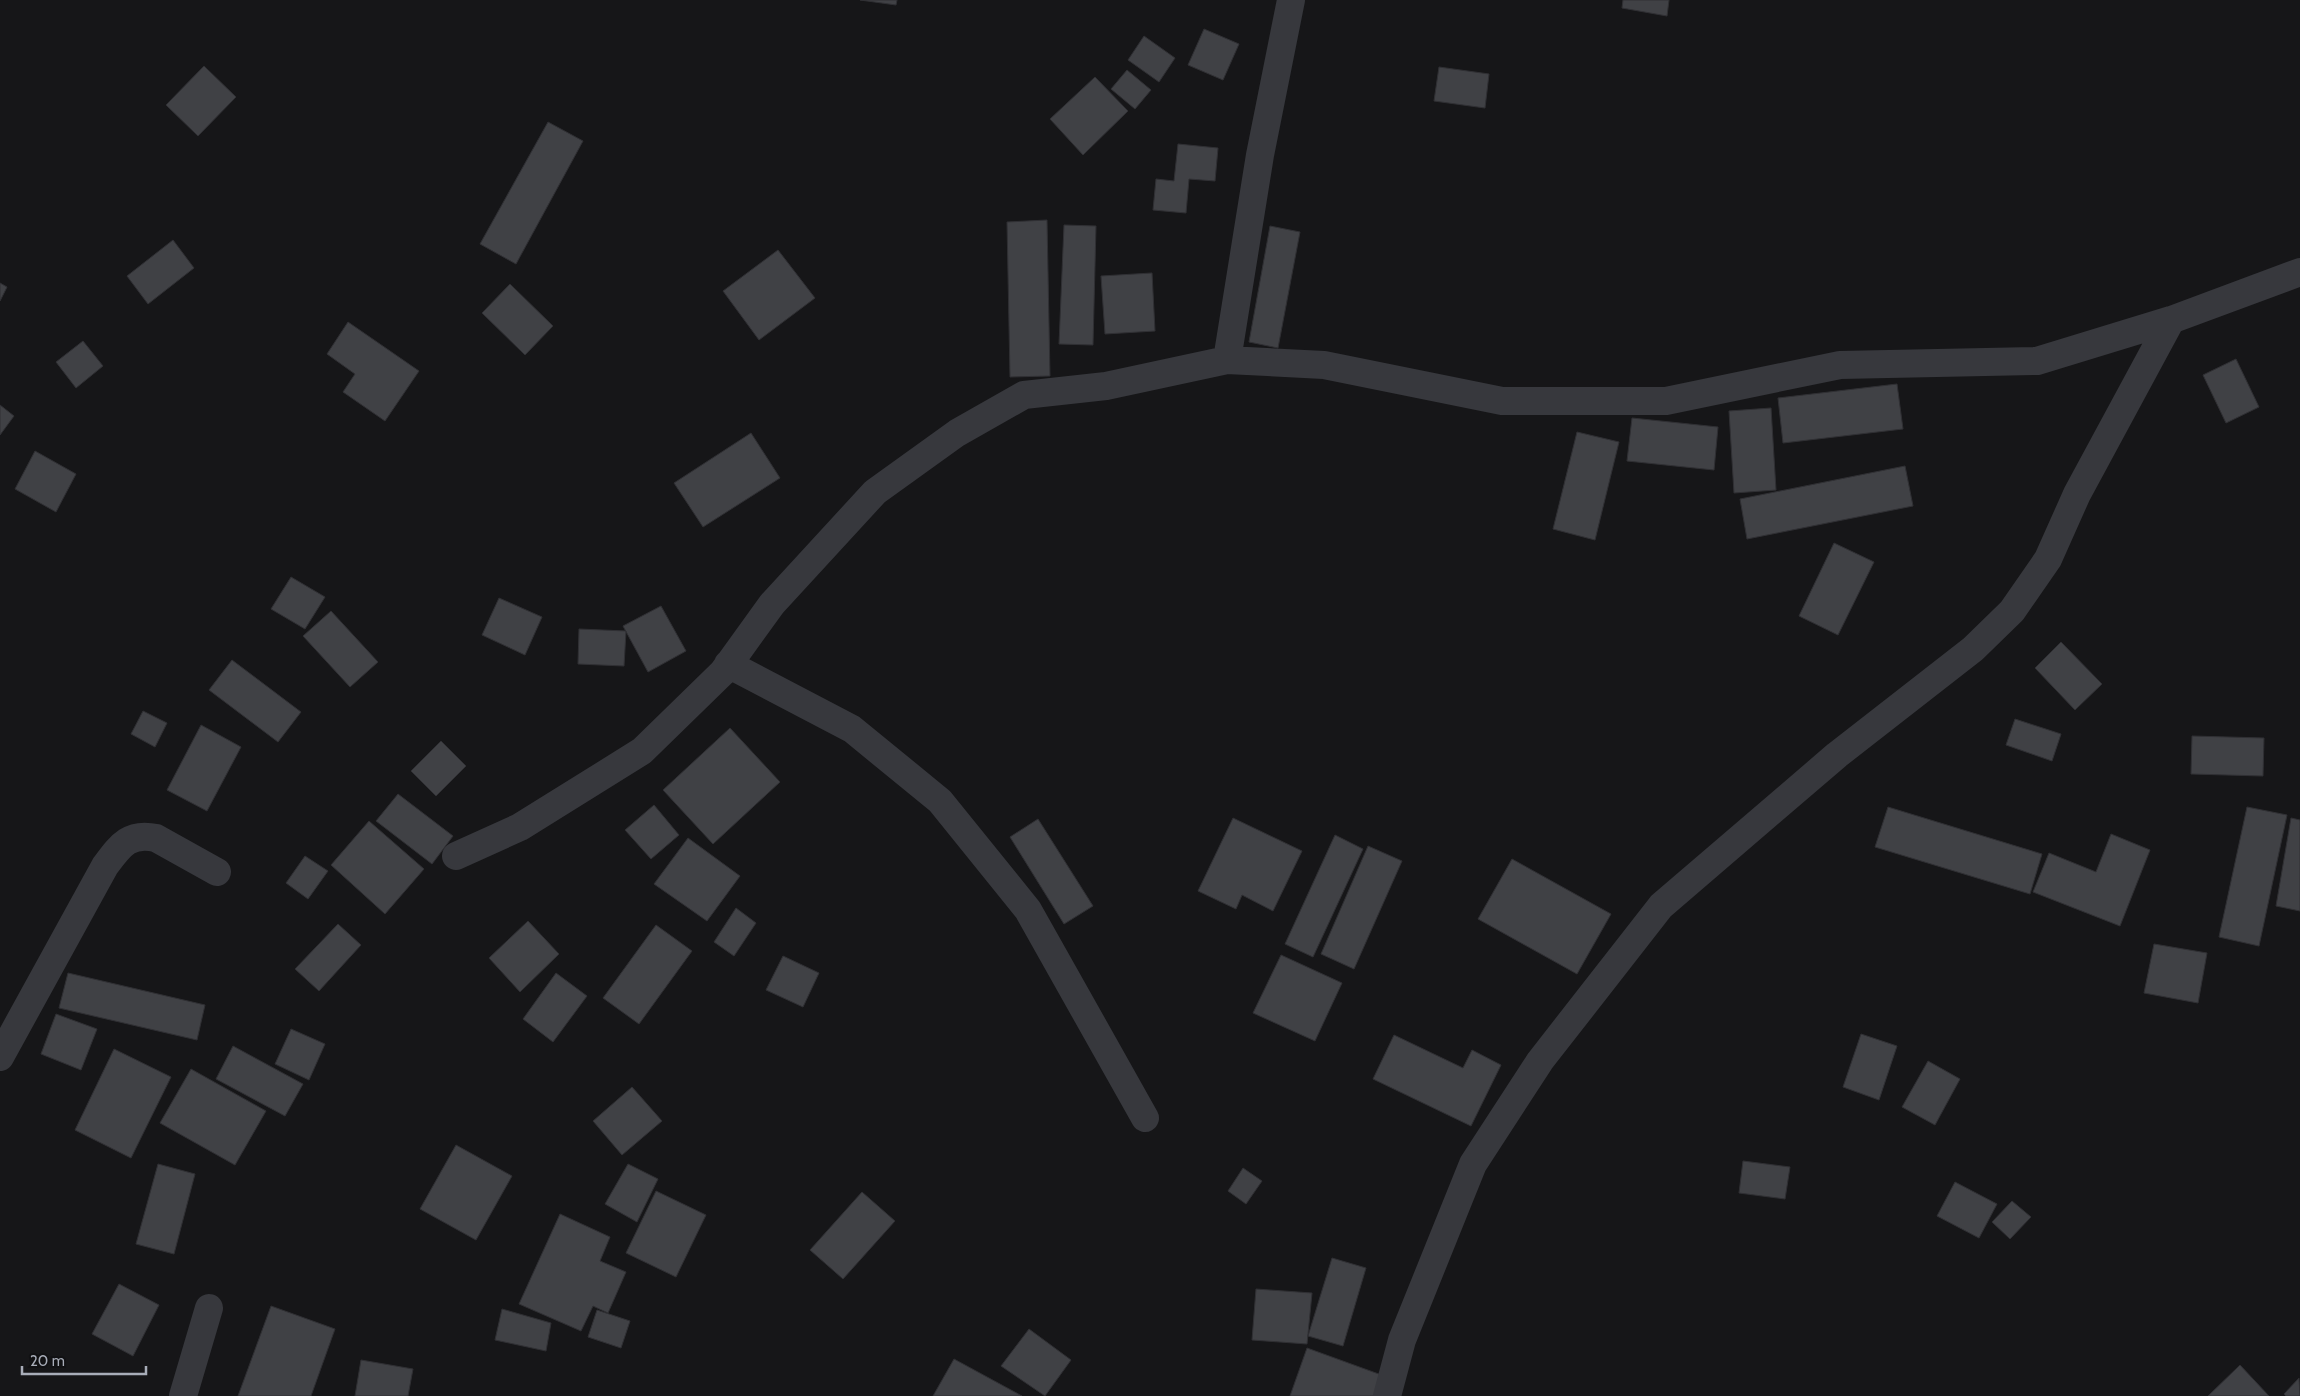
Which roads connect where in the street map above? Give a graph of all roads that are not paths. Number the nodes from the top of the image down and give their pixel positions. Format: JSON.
{"nodes":[{"id":1,"x":1291,"y":0,"type":"edge"},
{"id":2,"x":2300,"y":272,"type":"edge"},
{"id":3,"x":2171,"y":320,"type":"junction"},
{"id":4,"x":1227,"y":360,"type":"junction"},
{"id":5,"x":728,"y":664,"type":"junction"},
{"id":6,"x":456,"y":856,"type":"dead end"},
{"id":7,"x":217,"y":872,"type":"dead end"},
{"id":8,"x":0,"y":1057,"type":"edge"},
{"id":9,"x":1145,"y":1118,"type":"dead end"},
{"id":10,"x":209,"y":1308,"type":"dead end"},
{"id":11,"x":183,"y":1396,"type":"edge"},
{"id":12,"x":1387,"y":1396,"type":"edge"}],
"edges":[{"from":1,"to":4,"type":"street"},
{"from":2,"to":3,"type":"street"},
{"from":3,"to":4,"type":"street"},
{"from":3,"to":12,"type":"street"},
{"from":4,"to":5,"type":"street"},
{"from":5,"to":6,"type":"street"},
{"from":5,"to":9,"type":"street"},
{"from":7,"to":8,"type":"street"},
{"from":10,"to":11,"type":"street"}]}
